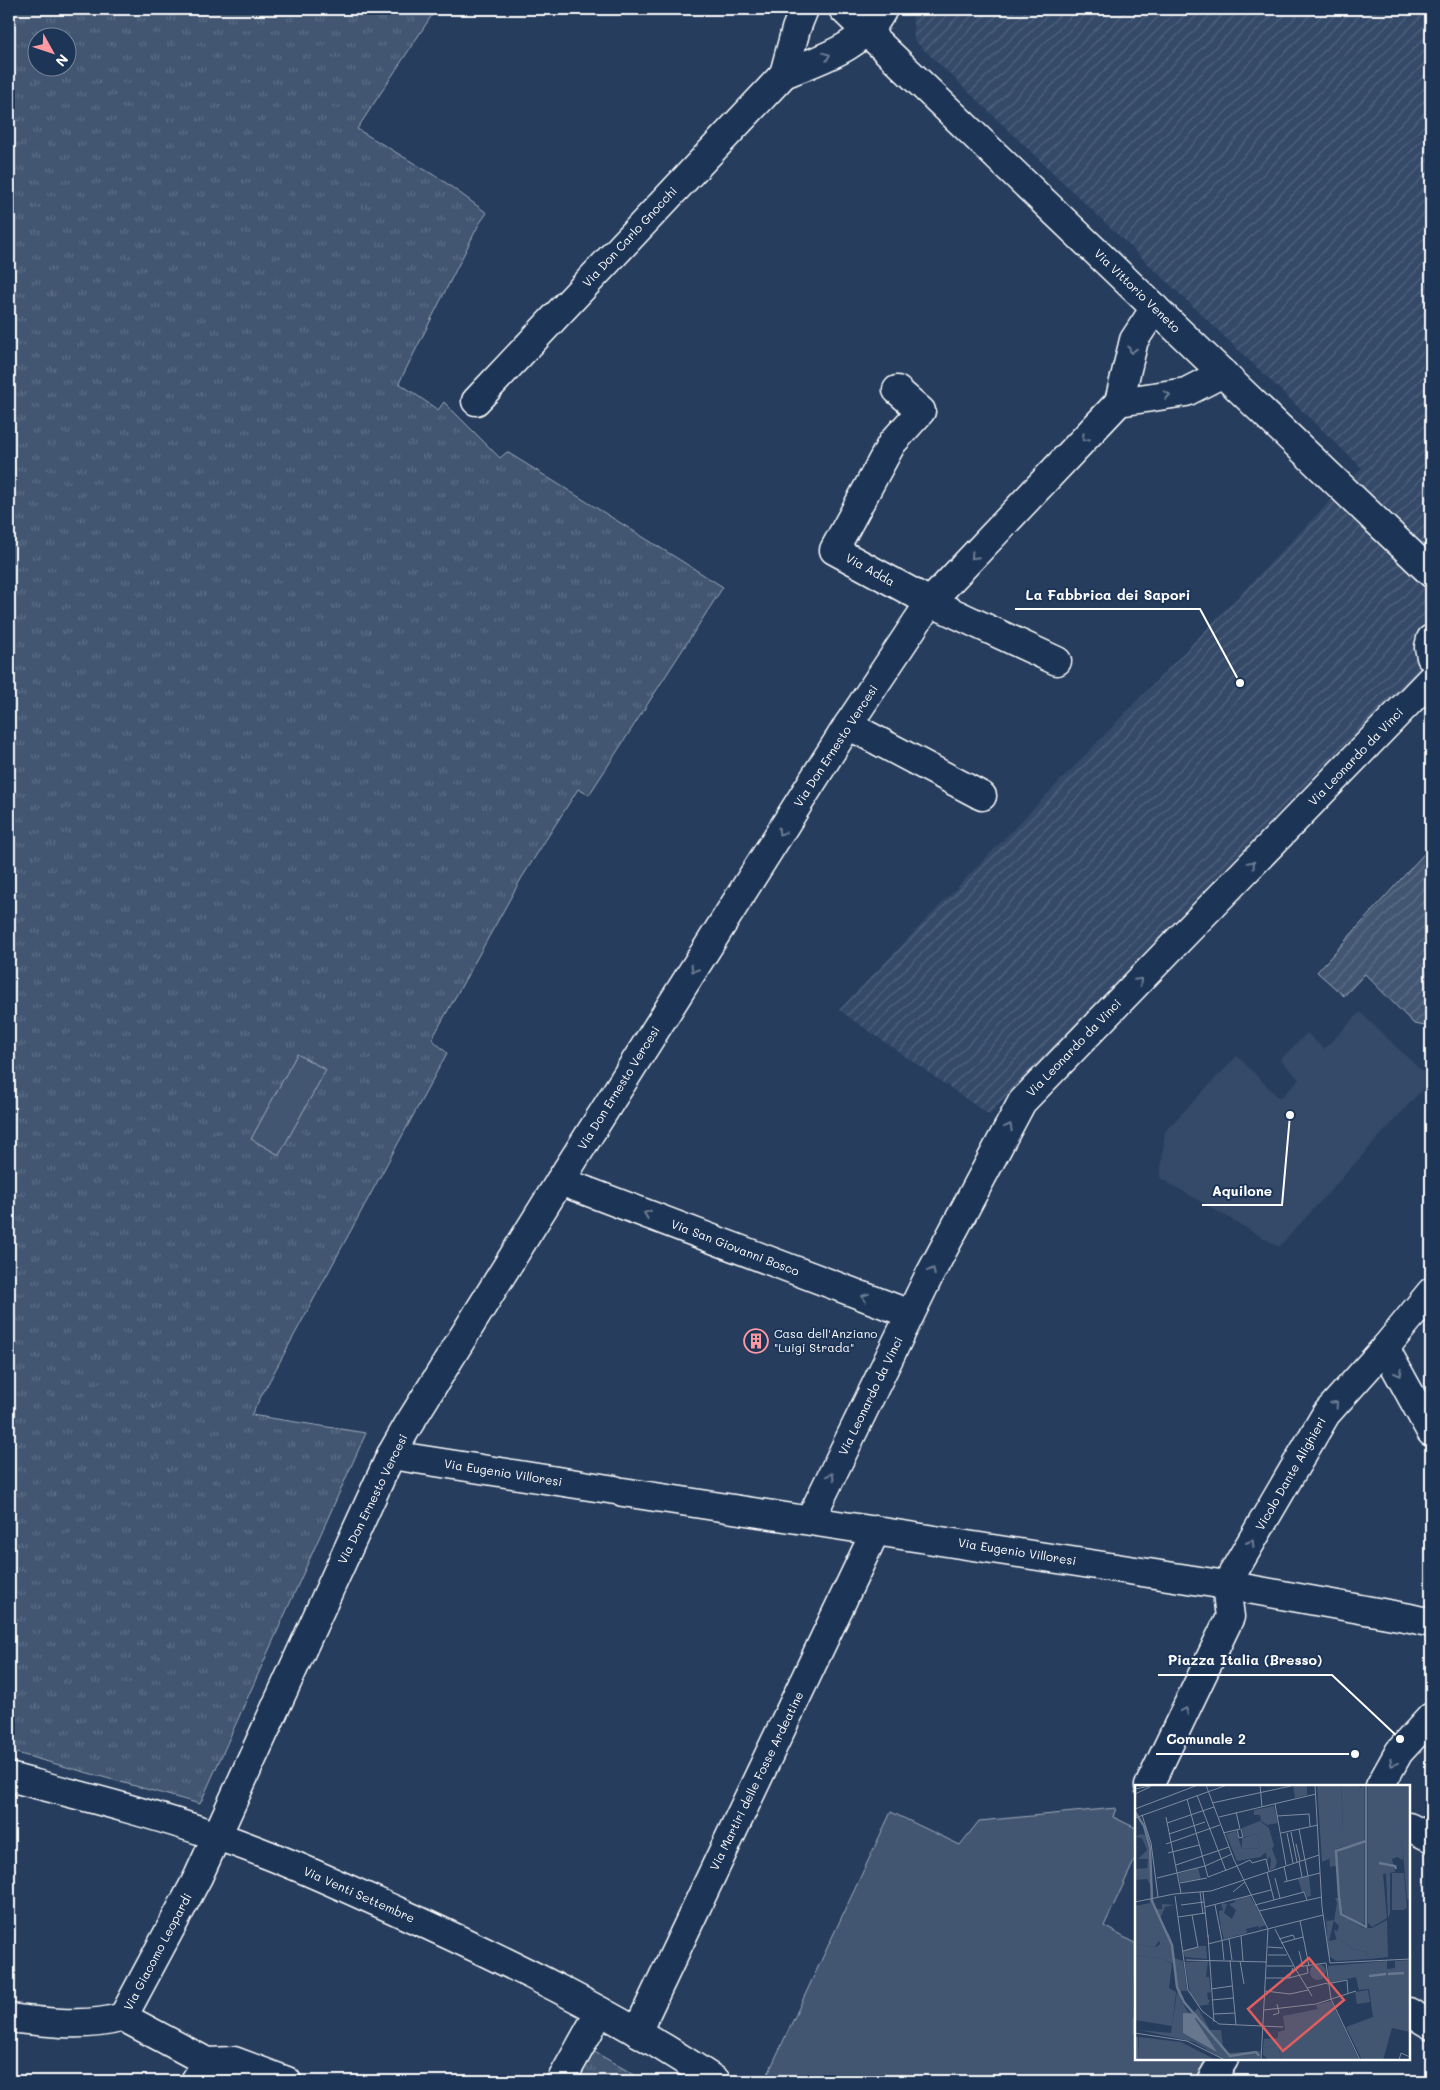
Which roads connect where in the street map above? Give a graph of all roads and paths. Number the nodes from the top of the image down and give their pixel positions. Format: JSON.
{"nodes":[{"id":1,"x":804,"y":9,"type":"edge"},
{"id":2,"x":843,"y":9,"type":"edge"},
{"id":3,"x":882,"y":9,"type":"edge"},
{"id":4,"x":866,"y":31,"type":"junction"},
{"id":5,"x":784,"y":74,"type":"junction"},
{"id":6,"x":1155,"y":308,"type":"junction"},
{"id":7,"x":1223,"y":373,"type":"junction"},
{"id":8,"x":897,"y":390,"type":"dead end"},
{"id":9,"x":476,"y":400,"type":"dead end"},
{"id":10,"x":1119,"y":402,"type":"junction"},
{"id":11,"x":1431,"y":573,"type":"edge"},
{"id":12,"x":930,"y":602,"type":"junction"},
{"id":13,"x":1431,"y":639,"type":"edge"},
{"id":14,"x":1431,"y":657,"type":"edge"},
{"id":15,"x":1057,"y":661,"type":"dead end"},
{"id":16,"x":1431,"y":679,"type":"edge"},
{"id":17,"x":848,"y":725,"type":"junction"},
{"id":18,"x":982,"y":796,"type":"dead end"},
{"id":19,"x":560,"y":1181,"type":"junction"},
{"id":20,"x":1431,"y":1292,"type":"edge"},
{"id":21,"x":910,"y":1314,"type":"junction"},
{"id":22,"x":1385,"y":1348,"type":"junction"},
{"id":23,"x":1431,"y":1432,"type":"edge"},
{"id":24,"x":391,"y":1456,"type":"junction"},
{"id":25,"x":810,"y":1520,"type":"junction"},
{"id":26,"x":876,"y":1530,"type":"junction"},
{"id":27,"x":1226,"y":1585,"type":"junction"},
{"id":28,"x":1424,"y":1619,"type":"edge"},
{"id":29,"x":1431,"y":1716,"type":"edge"},
{"id":30,"x":9,"y":1777,"type":"edge"},
{"id":31,"x":1149,"y":1785,"type":"edge"},
{"id":32,"x":1381,"y":1785,"type":"edge"},
{"id":33,"x":1410,"y":1828,"type":"edge"},
{"id":34,"x":216,"y":1835,"type":"junction"},
{"id":35,"x":1431,"y":1838,"type":"edge"},
{"id":36,"x":600,"y":2011,"type":"junction"},
{"id":37,"x":1410,"y":2013,"type":"edge"},
{"id":38,"x":124,"y":2017,"type":"junction"},
{"id":39,"x":9,"y":2018,"type":"edge"},
{"id":40,"x":1431,"y":2025,"type":"edge"},
{"id":41,"x":637,"y":2032,"type":"junction"},
{"id":42,"x":1223,"y":2060,"type":"edge"},
{"id":43,"x":201,"y":2072,"type":"edge"},
{"id":44,"x":696,"y":2072,"type":"edge"},
{"id":45,"x":287,"y":2081,"type":"edge"},
{"id":46,"x":561,"y":2081,"type":"edge"},
{"id":47,"x":716,"y":2081,"type":"edge"},
{"id":48,"x":1211,"y":2081,"type":"edge"}],
"edges":[{"from":1,"to":5,"type":"street","name":"Via Don Carlo Gnocchi"},
{"from":2,"to":4,"type":"street","name":"Via Vittorio Veneto"},
{"from":3,"to":4,"type":"street","name":"Via Don Carlo Gnocchi"},
{"from":5,"to":4,"type":"street","name":"Via Don Carlo Gnocchi","one_way":true},
{"from":4,"to":6,"type":"street","name":"Via Vittorio Veneto"},
{"from":5,"to":9,"type":"street","name":"Via Don Carlo Gnocchi"},
{"from":6,"to":7,"type":"street","name":"Via Vittorio Veneto"},
{"from":6,"to":10,"type":"street","name":"Via Don Ernesto Vercesi","one_way":true},
{"from":10,"to":7,"type":"street","one_way":true},
{"from":7,"to":11,"type":"street","name":"Via Vittorio Veneto"},
{"from":8,"to":12,"type":"street","name":"Via Adda"},
{"from":10,"to":12,"type":"street","name":"Via Don Ernesto Vercesi","one_way":true},
{"from":12,"to":15,"type":"street","name":"Via Adda"},
{"from":12,"to":17,"type":"street","name":"Via Don Ernesto Vercesi"},
{"from":13,"to":14,"type":"street"},
{"from":21,"to":16,"type":"street","name":"Via Leonardo da Vinci","one_way":true},
{"from":17,"to":18,"type":"street"},
{"from":17,"to":19,"type":"street","name":"Via Don Ernesto Vercesi","one_way":true},
{"from":21,"to":19,"type":"street","name":"Via San Giovanni Bosco","one_way":true},
{"from":19,"to":24,"type":"street","name":"Via Don Ernesto Vercesi"},
{"from":20,"to":22,"type":"street","name":"Vicolo Dante Alighieri"},
{"from":25,"to":21,"type":"street","name":"Via Leonardo da Vinci","one_way":true},
{"from":22,"to":23,"type":"street","one_way":true},
{"from":27,"to":22,"type":"street","name":"Vicolo Dante Alighieri","one_way":true},
{"from":24,"to":25,"type":"street","name":"Via Eugenio Villoresi"},
{"from":24,"to":34,"type":"street","name":"Via Don Ernesto Vercesi"},
{"from":25,"to":26,"type":"street","name":"Via Eugenio Villoresi"},
{"from":26,"to":27,"type":"street","name":"Via Eugenio Villoresi"},
{"from":26,"to":41,"type":"street","name":"Via Martiri delle Fosse Ardeatine"},
{"from":27,"to":28,"type":"street","name":"Via Eugenio Villoresi"},
{"from":31,"to":27,"type":"street","one_way":true},
{"from":29,"to":32,"type":"street","one_way":true},
{"from":30,"to":34,"type":"street","name":"Via Venti Settembre"},
{"from":33,"to":35,"type":"street"},
{"from":34,"to":36,"type":"street","name":"Via Venti Settembre"},
{"from":34,"to":38,"type":"street","name":"Via Giacomo Leopardi"},
{"from":36,"to":41,"type":"street","name":"Via Venti Settembre"},
{"from":36,"to":46,"type":"street"},
{"from":37,"to":40,"type":"street"},
{"from":38,"to":39,"type":"street"},
{"from":38,"to":43,"type":"street","name":"Via Giacomo Leopardi"},
{"from":41,"to":44,"type":"street","name":"Via Venti Settembre"},
{"from":42,"to":48,"type":"street"},
{"from":43,"to":45,"type":"street"},
{"from":44,"to":47,"type":"street","name":"Via Venti Settembre"}]}
